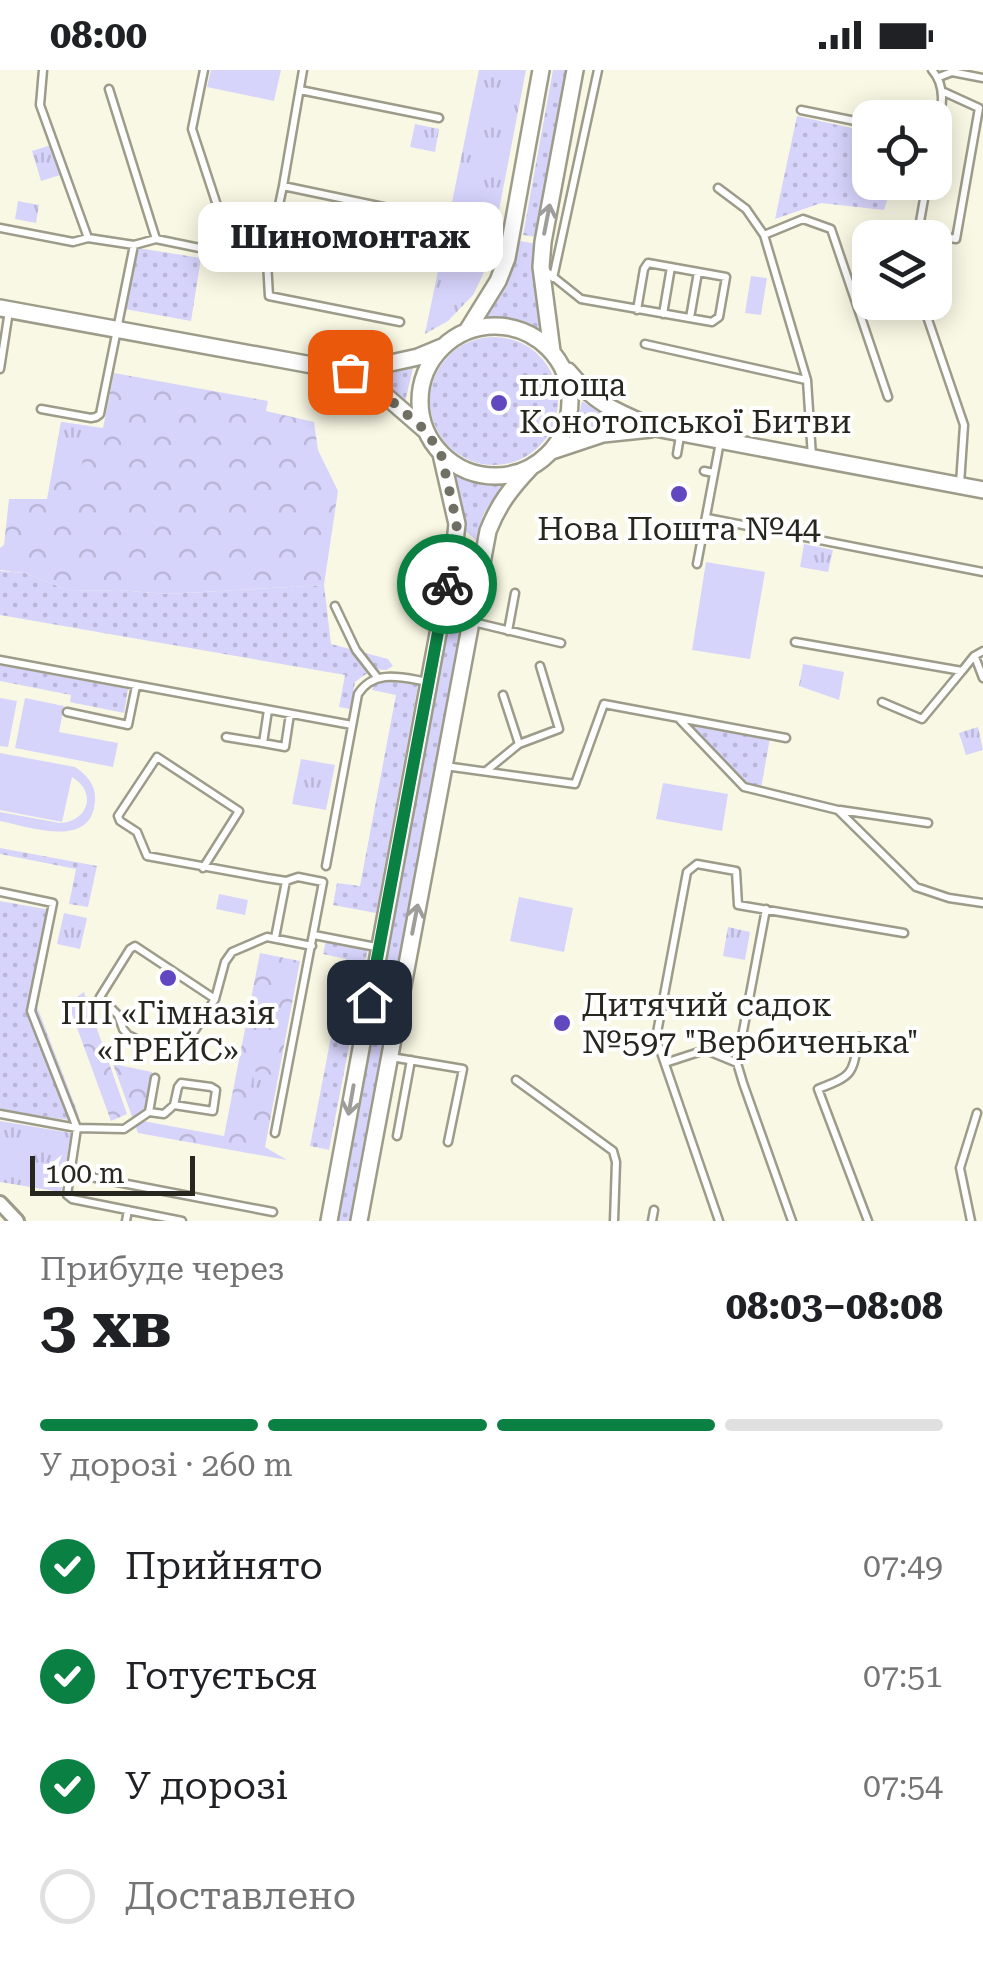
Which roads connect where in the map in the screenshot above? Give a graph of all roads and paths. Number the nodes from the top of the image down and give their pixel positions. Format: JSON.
{"nodes":[{"id":1,"x":42,"y":70,"type":"edge"},
{"id":2,"x":204,"y":70,"type":"edge"},
{"id":3,"x":303,"y":70,"type":"edge"},
{"id":4,"x":541,"y":70,"type":"edge"},
{"id":5,"x":575,"y":70,"type":"edge"},
{"id":6,"x":598,"y":70,"type":"edge"},
{"id":7,"x":932,"y":70,"type":"edge"},
{"id":8,"x":939,"y":78,"type":"junction"},
{"id":9,"x":983,"y":78,"type":"edge"},
{"id":10,"x":108,"y":89,"type":"dead end"},
{"id":11,"x":300,"y":90,"type":"junction"},
{"id":12,"x":944,"y":92,"type":"junction"},
{"id":13,"x":942,"y":100,"type":"edge"},
{"id":14,"x":801,"y":110,"type":"dead end"},
{"id":15,"x":439,"y":118,"type":"dead end"},
{"id":16,"x":852,"y":120,"type":"edge"},
{"id":17,"x":283,"y":186,"type":"junction"},
{"id":18,"x":718,"y":188,"type":"dead end"},
{"id":19,"x":924,"y":200,"type":"edge"},
{"id":20,"x":450,"y":221,"type":"dead end"},
{"id":21,"x":0,"y":228,"type":"edge"},
{"id":22,"x":764,"y":235,"type":"junction"},
{"id":23,"x":88,"y":238,"type":"junction"},
{"id":24,"x":156,"y":239,"type":"junction"},
{"id":25,"x":134,"y":246,"type":"junction"},
{"id":26,"x":234,"y":255,"type":"junction"},
{"id":27,"x":267,"y":262,"type":"junction"},
{"id":28,"x":671,"y":267,"type":"junction"},
{"id":29,"x":698,"y":272,"type":"junction"},
{"id":30,"x":547,"y":273,"type":"junction"},
{"id":31,"x":4,"y":309,"type":"edge"},
{"id":32,"x":637,"y":310,"type":"junction"},
{"id":33,"x":663,"y":314,"type":"junction"},
{"id":34,"x":690,"y":318,"type":"junction"},
{"id":35,"x":928,"y":320,"type":"edge"},
{"id":36,"x":400,"y":322,"type":"dead end"},
{"id":37,"x":116,"y":329,"type":"junction"},
{"id":38,"x":467,"y":331,"type":"junction"},
{"id":39,"x":645,"y":344,"type":"dead end"},
{"id":40,"x":443,"y":347,"type":"junction"},
{"id":41,"x":1,"y":355,"type":"edge"},
{"id":42,"x":555,"y":356,"type":"junction"},
{"id":43,"x":0,"y":369,"type":"edge"},
{"id":44,"x":350,"y":372,"type":"junction"},
{"id":45,"x":807,"y":380,"type":"junction"},
{"id":46,"x":888,"y":397,"type":"dead end"},
{"id":47,"x":40,"y":409,"type":"dead end"},
{"id":48,"x":655,"y":428,"type":"junction"},
{"id":49,"x":425,"y":430,"type":"junction"},
{"id":50,"x":680,"y":433,"type":"junction"},
{"id":51,"x":720,"y":440,"type":"junction"},
{"id":52,"x":551,"y":452,"type":"junction"},
{"id":53,"x":441,"y":454,"type":"junction"},
{"id":54,"x":676,"y":454,"type":"dead end"},
{"id":55,"x":812,"y":458,"type":"junction"},
{"id":56,"x":530,"y":468,"type":"junction"},
{"id":57,"x":704,"y":471,"type":"dead end"},
{"id":58,"x":714,"y":473,"type":"junction"},
{"id":59,"x":960,"y":486,"type":"junction"},
{"id":60,"x":983,"y":490,"type":"edge"},
{"id":61,"x":707,"y":518,"type":"junction"},
{"id":62,"x":697,"y":564,"type":"dead end"},
{"id":63,"x":983,"y":572,"type":"edge"},
{"id":64,"x":515,"y":593,"type":"dead end"},
{"id":65,"x":335,"y":606,"type":"dead end"},
{"id":66,"x":471,"y":622,"type":"junction"},
{"id":67,"x":508,"y":631,"type":"junction"},
{"id":68,"x":795,"y":642,"type":"dead end"},
{"id":69,"x":561,"y":643,"type":"dead end"},
{"id":70,"x":983,"y":651,"type":"edge"},
{"id":71,"x":974,"y":656,"type":"junction"},
{"id":72,"x":0,"y":660,"type":"edge"},
{"id":73,"x":540,"y":666,"type":"dead end"},
{"id":74,"x":962,"y":671,"type":"junction"},
{"id":75,"x":377,"y":677,"type":"junction"},
{"id":76,"x":983,"y":678,"type":"edge"},
{"id":77,"x":429,"y":682,"type":"junction"},
{"id":78,"x":136,"y":686,"type":"junction"},
{"id":79,"x":504,"y":695,"type":"dead end"},
{"id":80,"x":882,"y":702,"type":"dead end"},
{"id":81,"x":268,"y":710,"type":"junction"},
{"id":82,"x":66,"y":712,"type":"dead end"},
{"id":83,"x":290,"y":714,"type":"junction"},
{"id":84,"x":678,"y":718,"type":"junction"},
{"id":85,"x":352,"y":725,"type":"junction"},
{"id":86,"x":226,"y":738,"type":"dead end"},
{"id":87,"x":786,"y":738,"type":"dead end"},
{"id":88,"x":262,"y":743,"type":"junction"},
{"id":89,"x":519,"y":744,"type":"junction"},
{"id":90,"x":444,"y":766,"type":"junction"},
{"id":91,"x":485,"y":772,"type":"junction"},
{"id":92,"x":838,"y":810,"type":"junction"},
{"id":93,"x":928,"y":824,"type":"dead end"},
{"id":94,"x":326,"y":866,"type":"dead end"},
{"id":95,"x":203,"y":868,"type":"junction"},
{"id":96,"x":286,"y":881,"type":"junction"},
{"id":97,"x":0,"y":892,"type":"edge"},
{"id":98,"x":983,"y":903,"type":"edge"},
{"id":99,"x":766,"y":909,"type":"junction"},
{"id":100,"x":904,"y":933,"type":"dead end"},
{"id":101,"x":314,"y":935,"type":"junction"},
{"id":102,"x":276,"y":938,"type":"junction"},
{"id":103,"x":312,"y":946,"type":"junction"},
{"id":104,"x":380,"y":948,"type":"junction"},
{"id":105,"x":215,"y":999,"type":"junction"},
{"id":106,"x":859,"y":1037,"type":"dead end"},
{"id":107,"x":390,"y":1057,"type":"junction"},
{"id":108,"x":411,"y":1060,"type":"junction"},
{"id":109,"x":738,"y":1062,"type":"junction"},
{"id":110,"x":665,"y":1063,"type":"junction"},
{"id":111,"x":155,"y":1078,"type":"dead end"},
{"id":112,"x":516,"y":1080,"type":"dead end"},
{"id":113,"x":174,"y":1105,"type":"junction"},
{"id":114,"x":148,"y":1112,"type":"junction"},
{"id":115,"x":977,"y":1113,"type":"dead end"},
{"id":116,"x":0,"y":1114,"type":"edge"},
{"id":117,"x":77,"y":1128,"type":"junction"},
{"id":118,"x":275,"y":1133,"type":"dead end"},
{"id":119,"x":397,"y":1136,"type":"dead end"},
{"id":120,"x":448,"y":1142,"type":"dead end"},
{"id":121,"x":70,"y":1173,"type":"junction"},
{"id":122,"x":0,"y":1204,"type":"edge"},
{"id":123,"x":128,"y":1210,"type":"junction"},
{"id":124,"x":654,"y":1210,"type":"dead end"},
{"id":125,"x":273,"y":1212,"type":"dead end"},
{"id":126,"x":16,"y":1221,"type":"edge"},
{"id":127,"x":126,"y":1221,"type":"edge"},
{"id":128,"x":182,"y":1221,"type":"edge"},
{"id":129,"x":329,"y":1221,"type":"edge"},
{"id":130,"x":360,"y":1221,"type":"edge"},
{"id":131,"x":614,"y":1221,"type":"edge"},
{"id":132,"x":652,"y":1221,"type":"edge"},
{"id":133,"x":719,"y":1221,"type":"edge"},
{"id":134,"x":792,"y":1221,"type":"edge"},
{"id":135,"x":868,"y":1221,"type":"edge"},
{"id":136,"x":971,"y":1221,"type":"edge"}],
"edges":[{"from":1,"to":23,"type":"lane"},
{"from":2,"to":26,"type":"lane"},
{"from":3,"to":11,"type":"lane"},
{"from":4,"to":38,"type":"street"},
{"from":30,"to":5,"type":"street","one_way":true},
{"from":6,"to":30,"type":"lane"},
{"from":7,"to":8,"type":"lane"},
{"from":8,"to":9,"type":"lane"},
{"from":8,"to":12,"type":"lane"},
{"from":10,"to":24,"type":"lane"},
{"from":11,"to":15,"type":"lane"},
{"from":11,"to":17,"type":"lane"},
{"from":12,"to":13,"type":"lane"},
{"from":12,"to":19,"type":"lane"},
{"from":14,"to":16,"type":"lane"},
{"from":17,"to":20,"type":"lane"},
{"from":17,"to":27,"type":"lane"},
{"from":18,"to":22,"type":"lane"},
{"from":21,"to":23,"type":"lane"},
{"from":22,"to":45,"type":"lane"},
{"from":22,"to":46,"type":"lane"},
{"from":23,"to":25,"type":"lane"},
{"from":24,"to":25,"type":"lane"},
{"from":24,"to":26,"type":"lane"},
{"from":25,"to":37,"type":"lane"},
{"from":26,"to":27,"type":"lane"},
{"from":27,"to":36,"type":"lane"},
{"from":28,"to":29,"type":"lane"},
{"from":28,"to":32,"type":"lane"},
{"from":28,"to":33,"type":"lane"},
{"from":29,"to":34,"type":"lane"},
{"from":29,"to":34,"type":"lane"},
{"from":30,"to":32,"type":"lane"},
{"from":30,"to":42,"type":"street"},
{"from":31,"to":37,"type":"street"},
{"from":31,"to":41,"type":"lane"},
{"from":32,"to":33,"type":"lane"},
{"from":33,"to":34,"type":"lane"},
{"from":35,"to":59,"type":"lane"},
{"from":37,"to":44,"type":"street"},
{"from":37,"to":47,"type":"lane"},
{"from":38,"to":40,"type":"street"},
{"from":38,"to":42,"type":"street"},
{"from":39,"to":45,"type":"lane"},
{"from":40,"to":44,"type":"street"},
{"from":40,"to":49,"type":"street"},
{"from":41,"to":43,"type":"lane"},
{"from":42,"to":48,"type":"street"},
{"from":42,"to":52,"type":"street"},
{"from":44,"to":49,"type":"street"},
{"from":45,"to":55,"type":"lane"},
{"from":48,"to":50,"type":"street"},
{"from":48,"to":52,"type":"street"},
{"from":49,"to":53,"type":"street"},
{"from":50,"to":51,"type":"street"},
{"from":50,"to":54,"type":"lane"},
{"from":51,"to":55,"type":"street"},
{"from":51,"to":58,"type":"lane"},
{"from":52,"to":56,"type":"street"},
{"from":53,"to":56,"type":"street"},
{"from":53,"to":77,"type":"street"},
{"from":55,"to":59,"type":"street"},
{"from":56,"to":66,"type":"street"},
{"from":57,"to":58,"type":"lane"},
{"from":58,"to":61,"type":"lane"},
{"from":59,"to":60,"type":"street"},
{"from":61,"to":62,"type":"lane"},
{"from":61,"to":63,"type":"lane"},
{"from":64,"to":67,"type":"lane"},
{"from":65,"to":75,"type":"lane"},
{"from":66,"to":67,"type":"lane"},
{"from":66,"to":90,"type":"street"},
{"from":67,"to":69,"type":"lane"},
{"from":68,"to":74,"type":"lane"},
{"from":70,"to":71,"type":"lane"},
{"from":71,"to":74,"type":"lane"},
{"from":71,"to":76,"type":"lane"},
{"from":72,"to":78,"type":"lane"},
{"from":73,"to":89,"type":"lane"},
{"from":74,"to":80,"type":"lane"},
{"from":75,"to":77,"type":"lane"},
{"from":75,"to":85,"type":"lane"},
{"from":77,"to":104,"type":"street"},
{"from":78,"to":81,"type":"lane"},
{"from":78,"to":82,"type":"lane"},
{"from":79,"to":89,"type":"lane"},
{"from":81,"to":83,"type":"lane"},
{"from":81,"to":88,"type":"lane"},
{"from":83,"to":85,"type":"lane"},
{"from":83,"to":88,"type":"lane"},
{"from":84,"to":87,"type":"lane"},
{"from":84,"to":91,"type":"lane"},
{"from":84,"to":92,"type":"lane"},
{"from":85,"to":94,"type":"lane"},
{"from":86,"to":88,"type":"lane"},
{"from":89,"to":91,"type":"lane"},
{"from":90,"to":91,"type":"lane"},
{"from":107,"to":90,"type":"street","one_way":true},
{"from":92,"to":93,"type":"lane"},
{"from":92,"to":98,"type":"lane"},
{"from":95,"to":95,"type":"lane"},
{"from":95,"to":96,"type":"lane"},
{"from":96,"to":101,"type":"lane"},
{"from":96,"to":102,"type":"lane"},
{"from":97,"to":117,"type":"lane"},
{"from":99,"to":100,"type":"lane"},
{"from":99,"to":109,"type":"lane"},
{"from":99,"to":110,"type":"lane"},
{"from":101,"to":103,"type":"lane"},
{"from":101,"to":104,"type":"lane"},
{"from":102,"to":103,"type":"lane"},
{"from":102,"to":105,"type":"lane"},
{"from":103,"to":118,"type":"lane"},
{"from":104,"to":129,"type":"street","one_way":true},
{"from":105,"to":105,"type":"lane"},
{"from":106,"to":135,"type":"lane"},
{"from":107,"to":108,"type":"lane"},
{"from":107,"to":130,"type":"street"},
{"from":108,"to":119,"type":"lane"},
{"from":108,"to":120,"type":"lane"},
{"from":109,"to":110,"type":"lane"},
{"from":109,"to":134,"type":"lane"},
{"from":110,"to":133,"type":"lane"},
{"from":111,"to":114,"type":"lane"},
{"from":112,"to":131,"type":"lane"},
{"from":113,"to":113,"type":"lane"},
{"from":113,"to":114,"type":"lane"},
{"from":114,"to":117,"type":"lane"},
{"from":115,"to":136,"type":"lane"},
{"from":116,"to":117,"type":"lane"},
{"from":117,"to":121,"type":"lane"},
{"from":121,"to":123,"type":"lane"},
{"from":121,"to":125,"type":"lane"},
{"from":122,"to":126,"type":"street"},
{"from":123,"to":127,"type":"lane"},
{"from":123,"to":128,"type":"lane"},
{"from":124,"to":132,"type":"lane"}]}
